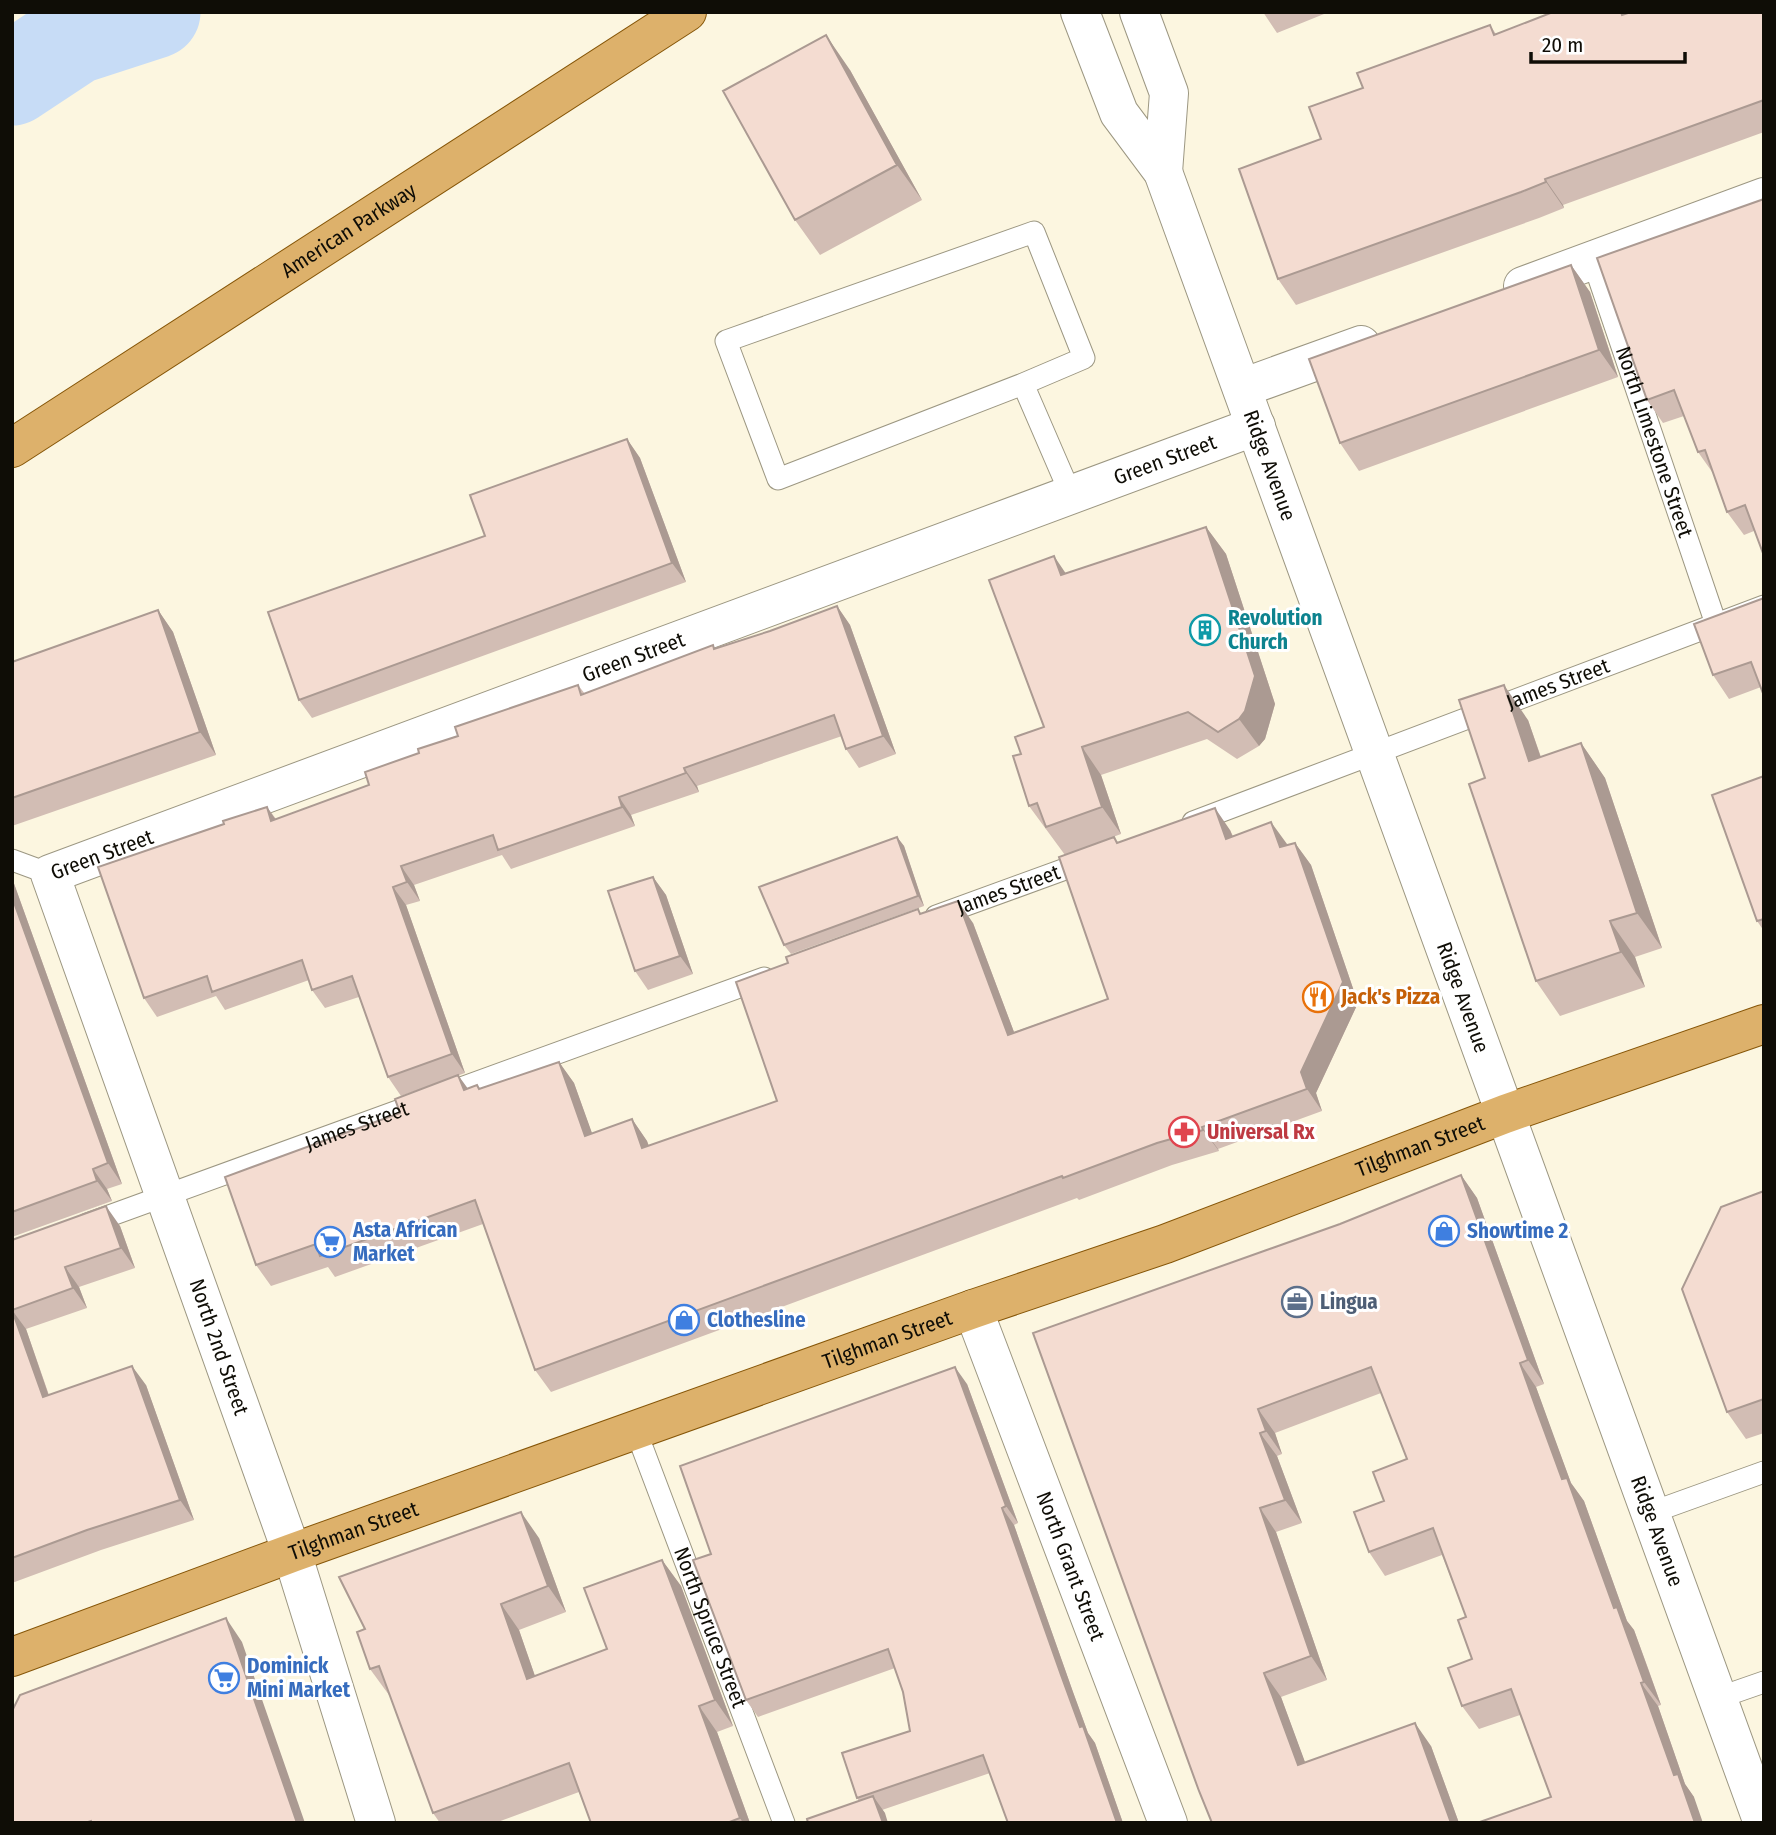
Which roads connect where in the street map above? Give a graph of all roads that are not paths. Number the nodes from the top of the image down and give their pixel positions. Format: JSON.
{"nodes":[{"id":1,"x":687,"y":12,"type":"edge"},
{"id":2,"x":1080,"y":12,"type":"edge"},
{"id":3,"x":1139,"y":12,"type":"edge"},
{"id":4,"x":1163,"y":172,"type":"junction"},
{"id":5,"x":1764,"y":197,"type":"edge"},
{"id":6,"x":1593,"y":261,"type":"junction"},
{"id":7,"x":1489,"y":298,"type":"edge"},
{"id":8,"x":1398,"y":331,"type":"edge"},
{"id":9,"x":1023,"y":384,"type":"junction"},
{"id":10,"x":1242,"y":388,"type":"junction"},
{"id":11,"x":1255,"y":426,"type":"junction"},
{"id":12,"x":12,"y":448,"type":"edge"},
{"id":13,"x":1071,"y":495,"type":"junction"},
{"id":14,"x":1764,"y":606,"type":"edge"},
{"id":15,"x":1716,"y":624,"type":"junction"},
{"id":16,"x":1376,"y":756,"type":"junction"},
{"id":17,"x":1168,"y":831,"type":"edge"},
{"id":18,"x":1104,"y":855,"type":"edge"},
{"id":19,"x":12,"y":860,"type":"edge"},
{"id":20,"x":50,"y":874,"type":"junction"},
{"id":21,"x":922,"y":921,"type":"edge"},
{"id":22,"x":779,"y":972,"type":"edge"},
{"id":23,"x":1764,"y":1024,"type":"edge"},
{"id":24,"x":1505,"y":1114,"type":"junction"},
{"id":25,"x":167,"y":1195,"type":"junction"},
{"id":26,"x":64,"y":1232,"type":"edge"},
{"id":27,"x":974,"y":1309,"type":"junction"},
{"id":28,"x":636,"y":1431,"type":"junction"},
{"id":29,"x":1764,"y":1472,"type":"edge"},
{"id":30,"x":1650,"y":1513,"type":"junction"},
{"id":31,"x":292,"y":1553,"type":"junction"},
{"id":32,"x":12,"y":1657,"type":"edge"},
{"id":33,"x":1764,"y":1682,"type":"edge"},
{"id":34,"x":1718,"y":1698,"type":"junction"},
{"id":35,"x":376,"y":1823,"type":"edge"},
{"id":36,"x":784,"y":1823,"type":"edge"},
{"id":37,"x":1168,"y":1823,"type":"edge"},
{"id":38,"x":1763,"y":1823,"type":"edge"}],
"edges":[{"from":1,"to":12,"type":"main road","name":"American Parkway"},
{"from":2,"to":4,"type":"street","name":"Ridge Avenue"},
{"from":3,"to":4,"type":"street","name":"Ridge Avenue"},
{"from":4,"to":10,"type":"street","name":"Ridge Avenue"},
{"from":5,"to":6,"type":"street"},
{"from":6,"to":7,"type":"street"},
{"from":6,"to":15,"type":"lane","name":"North Limestone Street"},
{"from":8,"to":10,"type":"street"},
{"from":9,"to":9,"type":"lane"},
{"from":9,"to":13,"type":"lane"},
{"from":10,"to":11,"type":"street","name":"Ridge Avenue"},
{"from":11,"to":13,"type":"street","name":"Green Street"},
{"from":11,"to":16,"type":"street","name":"Ridge Avenue"},
{"from":13,"to":20,"type":"street","name":"Green Street"},
{"from":14,"to":15,"type":"lane","name":"James Street"},
{"from":15,"to":16,"type":"lane","name":"James Street"},
{"from":16,"to":17,"type":"lane","name":"James Street"},
{"from":16,"to":24,"type":"street","name":"Ridge Avenue"},
{"from":18,"to":21,"type":"lane","name":"James Street"},
{"from":19,"to":20,"type":"lane","name":"Green Street"},
{"from":20,"to":25,"type":"street","name":"North 2nd Street"},
{"from":22,"to":25,"type":"lane","name":"James Street"},
{"from":23,"to":24,"type":"main road","name":"Tilghman Street"},
{"from":24,"to":27,"type":"main road","name":"Tilghman Street"},
{"from":24,"to":30,"type":"street","name":"Ridge Avenue"},
{"from":25,"to":26,"type":"lane","name":"James Street"},
{"from":25,"to":31,"type":"street","name":"North 2nd Street"},
{"from":27,"to":28,"type":"main road","name":"Tilghman Street"},
{"from":27,"to":37,"type":"street","name":"North Grant Street"},
{"from":28,"to":31,"type":"main road","name":"Tilghman Street"},
{"from":28,"to":36,"type":"lane","name":"North Spruce Street"},
{"from":29,"to":30,"type":"lane"},
{"from":30,"to":34,"type":"street","name":"Ridge Avenue"},
{"from":31,"to":32,"type":"main road","name":"Tilghman Street"},
{"from":31,"to":35,"type":"street","name":"North 2nd Street"},
{"from":33,"to":34,"type":"lane"},
{"from":34,"to":38,"type":"street","name":"Ridge Avenue"}]}
